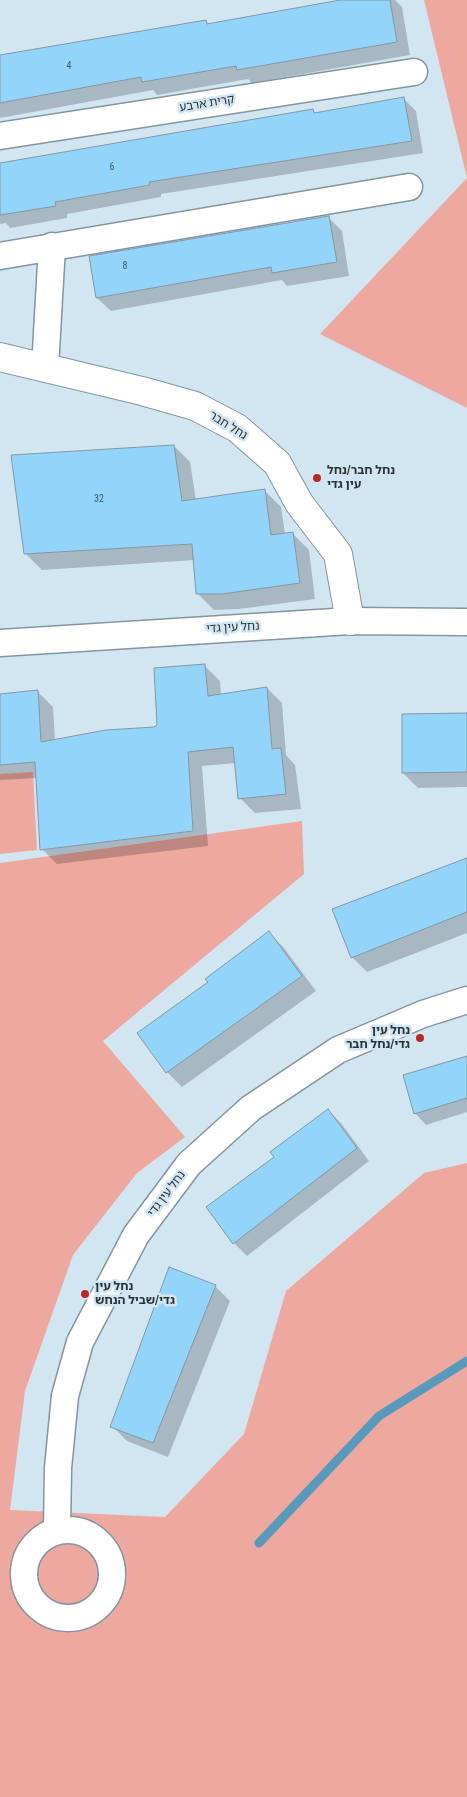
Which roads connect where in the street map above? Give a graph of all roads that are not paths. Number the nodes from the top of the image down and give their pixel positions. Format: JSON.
{"nodes":[{"id":1,"x":414,"y":72,"type":"dead end"},
{"id":2,"x":0,"y":136,"type":"edge"},
{"id":3,"x":409,"y":187,"type":"dead end"},
{"id":4,"x":52,"y":246,"type":"junction"},
{"id":5,"x":0,"y":256,"type":"edge"},
{"id":6,"x":0,"y":357,"type":"edge"},
{"id":7,"x":45,"y":368,"type":"junction"},
{"id":8,"x":350,"y":621,"type":"junction"},
{"id":9,"x":467,"y":622,"type":"edge"},
{"id":10,"x":0,"y":643,"type":"edge"},
{"id":11,"x":467,"y":1000,"type":"edge"},
{"id":12,"x":57,"y":1531,"type":"dead end"}],
"edges":[{"from":1,"to":2,"type":"street","name":"קרית ארבע"},
{"from":3,"to":4,"type":"street"},
{"from":4,"to":5,"type":"street"},
{"from":4,"to":7,"type":"street"},
{"from":6,"to":7,"type":"street","name":"נחל חבר"},
{"from":7,"to":8,"type":"street","name":"נחל חבר"},
{"from":8,"to":9,"type":"street","name":"נחל עין גדי"},
{"from":8,"to":10,"type":"street","name":"נחל עין גדי"},
{"from":11,"to":12,"type":"street","name":"נחל עין גדי"}]}
